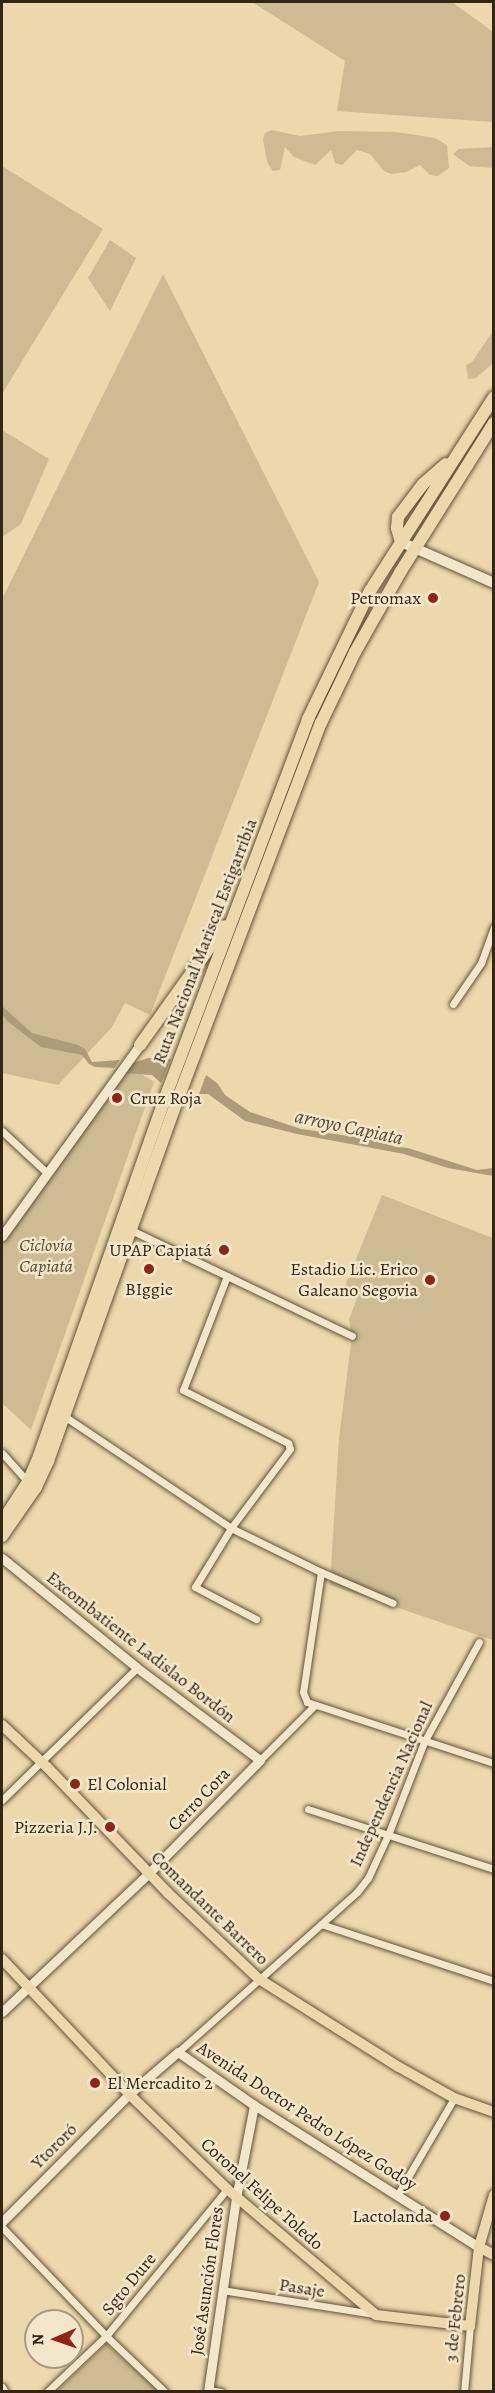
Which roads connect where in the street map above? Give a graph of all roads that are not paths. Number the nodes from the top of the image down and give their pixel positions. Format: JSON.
{"nodes":[{"id":1,"x":494,"y":397,"type":"edge"},
{"id":2,"x":494,"y":423,"type":"edge"},
{"id":3,"x":401,"y":542,"type":"junction"},
{"id":4,"x":414,"y":548,"type":"junction"},
{"id":5,"x":494,"y":583,"type":"edge"},
{"id":6,"x":238,"y":905,"type":"junction"},
{"id":7,"x":494,"y":927,"type":"edge"},
{"id":8,"x":453,"y":1004,"type":"dead end"},
{"id":9,"x":140,"y":1045,"type":"joint"},
{"id":10,"x":188,"y":1056,"type":"junction"},
{"id":11,"x":174,"y":1093,"type":"junction"},
{"id":12,"x":2,"y":1131,"type":"edge"},
{"id":13,"x":47,"y":1173,"type":"junction"},
{"id":14,"x":131,"y":1230,"type":"junction"},
{"id":15,"x":2,"y":1236,"type":"edge"},
{"id":16,"x":227,"y":1276,"type":"junction"},
{"id":17,"x":352,"y":1336,"type":"dead end"},
{"id":18,"x":64,"y":1416,"type":"junction"},
{"id":19,"x":2,"y":1454,"type":"edge"},
{"id":20,"x":28,"y":1482,"type":"junction"},
{"id":21,"x":2,"y":1522,"type":"edge"},
{"id":22,"x":231,"y":1528,"type":"junction"},
{"id":23,"x":2,"y":1536,"type":"edge"},
{"id":24,"x":2,"y":1558,"type":"edge"},
{"id":25,"x":321,"y":1572,"type":"junction"},
{"id":26,"x":393,"y":1603,"type":"dead end"},
{"id":27,"x":256,"y":1619,"type":"dead end"},
{"id":28,"x":478,"y":1642,"type":"dead end"},
{"id":29,"x":137,"y":1668,"type":"junction"},
{"id":30,"x":315,"y":1705,"type":"junction"},
{"id":31,"x":2,"y":1725,"type":"edge"},
{"id":32,"x":424,"y":1742,"type":"junction"},
{"id":33,"x":260,"y":1760,"type":"junction"},
{"id":34,"x":41,"y":1762,"type":"junction"},
{"id":35,"x":494,"y":1762,"type":"edge"},
{"id":36,"x":2,"y":1800,"type":"edge"},
{"id":37,"x":308,"y":1809,"type":"dead end"},
{"id":38,"x":388,"y":1835,"type":"junction"},
{"id":39,"x":494,"y":1869,"type":"edge"},
{"id":40,"x":149,"y":1873,"type":"junction"},
{"id":41,"x":321,"y":1924,"type":"junction"},
{"id":42,"x":2,"y":1959,"type":"edge"},
{"id":43,"x":2,"y":1968,"type":"edge"},
{"id":44,"x":259,"y":1979,"type":"junction"},
{"id":45,"x":494,"y":1981,"type":"edge"},
{"id":46,"x":27,"y":1989,"type":"junction"},
{"id":47,"x":2,"y":2012,"type":"edge"},
{"id":48,"x":178,"y":2052,"type":"junction"},
{"id":49,"x":129,"y":2094,"type":"junction"},
{"id":50,"x":454,"y":2098,"type":"junction"},
{"id":51,"x":254,"y":2105,"type":"junction"},
{"id":52,"x":494,"y":2112,"type":"edge"},
{"id":53,"x":227,"y":2189,"type":"junction"},
{"id":54,"x":398,"y":2194,"type":"junction"},
{"id":55,"x":494,"y":2195,"type":"edge"},
{"id":56,"x":236,"y":2198,"type":"junction"},
{"id":57,"x":2,"y":2222,"type":"edge"},
{"id":58,"x":2,"y":2227,"type":"edge"},
{"id":59,"x":479,"y":2247,"type":"junction"},
{"id":60,"x":494,"y":2255,"type":"edge"},
{"id":61,"x":222,"y":2290,"type":"junction"},
{"id":62,"x":376,"y":2315,"type":"junction"},
{"id":63,"x":470,"y":2326,"type":"junction"},
{"id":64,"x":106,"y":2336,"type":"junction"},
{"id":65,"x":2,"y":2387,"type":"edge"},
{"id":66,"x":4,"y":2391,"type":"edge"},
{"id":67,"x":46,"y":2391,"type":"edge"},
{"id":68,"x":165,"y":2391,"type":"edge"},
{"id":69,"x":208,"y":2391,"type":"edge"},
{"id":70,"x":221,"y":2391,"type":"edge"},
{"id":71,"x":464,"y":2391,"type":"edge"}],
"edges":[{"from":1,"to":3,"type":"highway","name":"Ruta Nacional Mariscal Estigarribia"},
{"from":2,"to":4,"type":"highway","name":"Ruta Nacional Mariscal Estigarribia"},
{"from":3,"to":4,"type":"main road"},
{"from":3,"to":6,"type":"highway","name":"Ruta Nacional Mariscal Estigarribia"},
{"from":4,"to":5,"type":"main road"},
{"from":4,"to":10,"type":"highway","name":"Ruta Nacional Mariscal Estigarribia"},
{"from":6,"to":9,"type":"highway"},
{"from":6,"to":10,"type":"highway","name":"Ruta Nacional Mariscal Estigarribia"},
{"from":7,"to":8,"type":"street"},
{"from":9,"to":13,"type":"street"},
{"from":10,"to":11,"type":"highway","name":"Ruta Nacional Mariscal Estigarribia"},
{"from":11,"to":14,"type":"highway","name":"Ruta Nacional Mariscal Estigarribia"},
{"from":11,"to":20,"type":"highway","name":"Ruta Nacional Mariscal Estigarribia"},
{"from":12,"to":13,"type":"street"},
{"from":13,"to":15,"type":"street"},
{"from":14,"to":16,"type":"street"},
{"from":14,"to":18,"type":"highway","name":"Ruta Nacional Mariscal Estigarribia"},
{"from":16,"to":17,"type":"street"},
{"from":16,"to":22,"type":"street"},
{"from":18,"to":22,"type":"street"},
{"from":18,"to":23,"type":"highway","name":"Ruta Nacional Mariscal Estigarribia"},
{"from":19,"to":20,"type":"street"},
{"from":20,"to":21,"type":"highway","name":"Ruta Nacional Mariscal Estigarribia"},
{"from":22,"to":25,"type":"street"},
{"from":22,"to":27,"type":"street"},
{"from":24,"to":29,"type":"street","name":"Excombatiente Ladislao Bordón"},
{"from":25,"to":26,"type":"street"},
{"from":25,"to":30,"type":"street"},
{"from":28,"to":32,"type":"street","name":"Independencia Nacional"},
{"from":29,"to":33,"type":"street","name":"Excombatiente Ladislao Bordón"},
{"from":29,"to":34,"type":"street"},
{"from":30,"to":32,"type":"street"},
{"from":30,"to":33,"type":"street","name":"Cerro Cora"},
{"from":31,"to":34,"type":"main road","name":"Comandante Barrero"},
{"from":32,"to":35,"type":"street"},
{"from":32,"to":38,"type":"street","name":"Independencia Nacional"},
{"from":33,"to":40,"type":"street","name":"Cerro Cora"},
{"from":34,"to":36,"type":"street"},
{"from":34,"to":40,"type":"main road","name":"Comandante Barrero"},
{"from":37,"to":38,"type":"street"},
{"from":38,"to":39,"type":"street"},
{"from":38,"to":41,"type":"street","name":"Independencia Nacional"},
{"from":40,"to":44,"type":"main road","name":"Comandante Barrero"},
{"from":40,"to":46,"type":"street","name":"Cerro Cora"},
{"from":41,"to":44,"type":"street","name":"Independencia Nacional"},
{"from":41,"to":45,"type":"street"},
{"from":42,"to":46,"type":"main road"},
{"from":43,"to":46,"type":"main road"},
{"from":44,"to":48,"type":"street","name":"Independencia Nacional"},
{"from":44,"to":50,"type":"main road","name":"Comandante Barrero"},
{"from":46,"to":47,"type":"street","name":"Cerro Cora"},
{"from":46,"to":49,"type":"main road","name":"Coronel Felipe Toledo"},
{"from":48,"to":49,"type":"street","name":"Independencia Nacional"},
{"from":48,"to":51,"type":"street","name":"Avenida Doctor Pedro López Godoy"},
{"from":49,"to":53,"type":"main road","name":"Coronel Felipe Toledo"},
{"from":49,"to":57,"type":"street","name":"Ytororó"},
{"from":50,"to":52,"type":"main road","name":"Comandante Barrero"},
{"from":50,"to":54,"type":"street"},
{"from":51,"to":54,"type":"street","name":"Avenida Doctor Pedro López Godoy"},
{"from":51,"to":56,"type":"street","name":"José Asunción Flores"},
{"from":53,"to":56,"type":"main road","name":"Coronel Felipe Toledo"},
{"from":53,"to":64,"type":"street","name":"Sgto Dure"},
{"from":54,"to":59,"type":"street","name":"Avenida Doctor Pedro López Godoy"},
{"from":55,"to":59,"type":"main road","name":"3 de Febrero"},
{"from":56,"to":61,"type":"street","name":"José Asunción Flores"},
{"from":56,"to":62,"type":"main road","name":"Coronel Felipe Toledo"},
{"from":58,"to":64,"type":"street"},
{"from":59,"to":60,"type":"main road"},
{"from":59,"to":63,"type":"main road","name":"3 de Febrero"},
{"from":61,"to":62,"type":"street","name":"Pasaje"},
{"from":61,"to":69,"type":"street","name":"José Asunción Flores"},
{"from":62,"to":63,"type":"main road"},
{"from":63,"to":71,"type":"street","name":"3 de Febrero"},
{"from":64,"to":67,"type":"street","name":"Sgto Dure"},
{"from":64,"to":68,"type":"street"},
{"from":65,"to":66,"type":"street"},
{"from":69,"to":70,"type":"street"}]}
